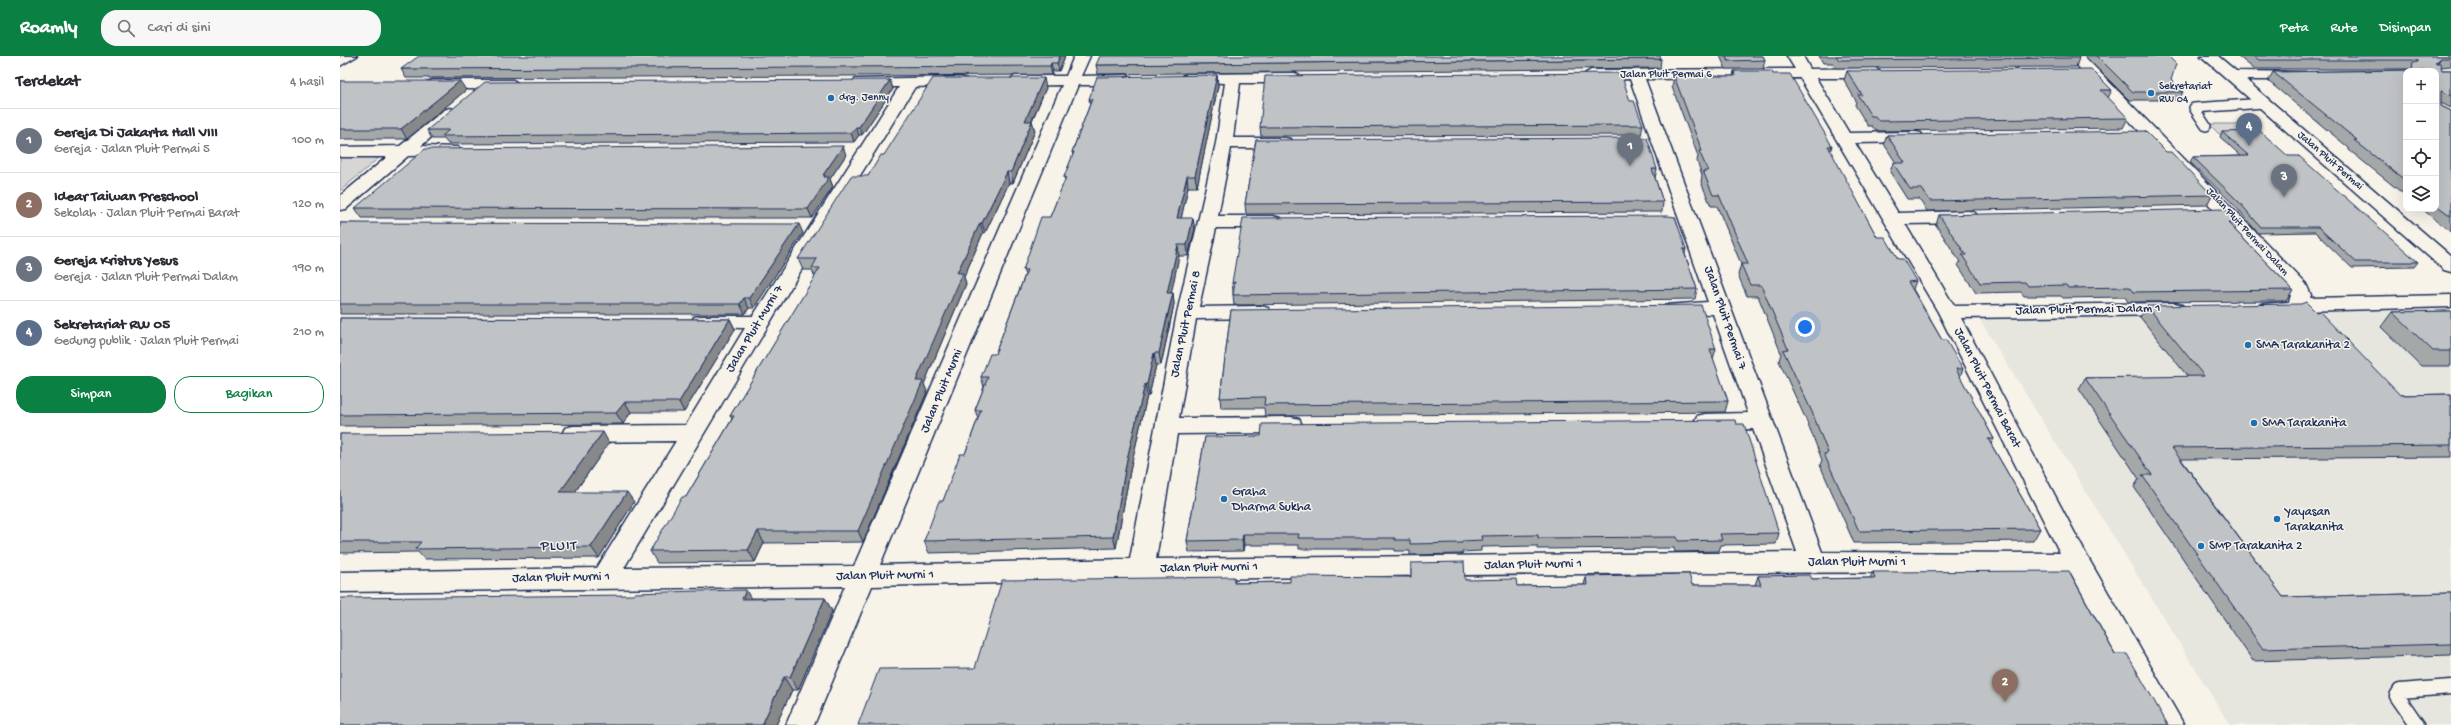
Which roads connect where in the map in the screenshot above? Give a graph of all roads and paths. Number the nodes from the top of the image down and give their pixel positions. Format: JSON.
{"nodes":[{"id":1,"x":349,"y":56,"type":"edge"},
{"id":2,"x":1082,"y":56,"type":"edge"},
{"id":3,"x":2076,"y":56,"type":"edge"},
{"id":4,"x":2209,"y":56,"type":"edge"},
{"id":5,"x":340,"y":61,"type":"edge"},
{"id":6,"x":1801,"y":65,"type":"edge"},
{"id":7,"x":2068,"y":72,"type":"edge"},
{"id":8,"x":2092,"y":72,"type":"junction"},
{"id":9,"x":1893,"y":73,"type":"edge"},
{"id":10,"x":2319,"y":74,"type":"edge"},
{"id":11,"x":1636,"y":75,"type":"junction"},
{"id":12,"x":1573,"y":76,"type":"edge"},
{"id":13,"x":2233,"y":76,"type":"junction"},
{"id":14,"x":1312,"y":78,"type":"edge"},
{"id":15,"x":1233,"y":79,"type":"junction"},
{"id":16,"x":1141,"y":80,"type":"edge"},
{"id":17,"x":1172,"y":80,"type":"edge"},
{"id":18,"x":979,"y":81,"type":"edge"},
{"id":19,"x":1002,"y":81,"type":"edge"},
{"id":20,"x":1071,"y":81,"type":"junction"},
{"id":21,"x":846,"y":82,"type":"edge"},
{"id":22,"x":910,"y":82,"type":"junction"},
{"id":23,"x":417,"y":85,"type":"edge"},
{"id":24,"x":485,"y":85,"type":"junction"},
{"id":25,"x":532,"y":85,"type":"edge"},
{"id":26,"x":2264,"y":103,"type":"junction"},
{"id":27,"x":2206,"y":126,"type":"dead end"},
{"id":28,"x":2153,"y":134,"type":"junction"},
{"id":29,"x":2129,"y":135,"type":"edge"},
{"id":30,"x":1931,"y":137,"type":"edge"},
{"id":31,"x":1844,"y":138,"type":"junction"},
{"id":32,"x":1224,"y":143,"type":"junction"},
{"id":33,"x":1303,"y":143,"type":"edge"},
{"id":34,"x":404,"y":151,"type":"junction"},
{"id":35,"x":468,"y":151,"type":"edge"},
{"id":36,"x":340,"y":152,"type":"edge"},
{"id":37,"x":340,"y":205,"type":"edge"},
{"id":38,"x":2228,"y":211,"type":"junction"},
{"id":39,"x":2204,"y":212,"type":"edge"},
{"id":40,"x":1989,"y":216,"type":"edge"},
{"id":41,"x":1894,"y":218,"type":"junction"},
{"id":42,"x":1208,"y":222,"type":"junction"},
{"id":43,"x":1287,"y":222,"type":"edge"},
{"id":44,"x":2451,"y":266,"type":"edge"},
{"id":45,"x":2299,"y":296,"type":"junction"},
{"id":46,"x":2451,"y":301,"type":"edge"},
{"id":47,"x":1721,"y":308,"type":"junction"},
{"id":48,"x":2191,"y":308,"type":"edge"},
{"id":49,"x":2254,"y":308,"type":"edge"},
{"id":50,"x":1650,"y":309,"type":"edge"},
{"id":51,"x":1282,"y":312,"type":"edge"},
{"id":52,"x":1948,"y":312,"type":"junction"},
{"id":53,"x":1186,"y":313,"type":"junction"},
{"id":54,"x":679,"y":322,"type":"edge"},
{"id":55,"x":758,"y":322,"type":"junction"},
{"id":56,"x":1761,"y":421,"type":"junction"},
{"id":57,"x":1682,"y":422,"type":"edge"},
{"id":58,"x":1309,"y":425,"type":"edge"},
{"id":59,"x":1166,"y":426,"type":"junction"},
{"id":60,"x":693,"y":433,"type":"junction"},
{"id":61,"x":552,"y":434,"type":"edge"},
{"id":62,"x":1813,"y":562,"type":"junction"},
{"id":63,"x":2078,"y":563,"type":"junction"},
{"id":64,"x":1141,"y":569,"type":"junction"},
{"id":65,"x":864,"y":576,"type":"junction"},
{"id":66,"x":604,"y":578,"type":"junction"},
{"id":67,"x":340,"y":582,"type":"edge"},
{"id":68,"x":2451,"y":687,"type":"edge"},
{"id":69,"x":800,"y":725,"type":"edge"},
{"id":70,"x":2170,"y":725,"type":"edge"},
{"id":71,"x":2418,"y":725,"type":"edge"}],
"edges":[{"from":1,"to":5,"type":"street"},
{"from":2,"to":20,"type":"street","name":"Jalan Pluit Murni"},
{"from":3,"to":8,"type":"street","name":"Jalan Pluit Permai Dalam"},
{"from":4,"to":13,"type":"street","name":"Jalan Pluit Permai"},
{"from":6,"to":9,"type":"street","name":"Jalan Pluit Permai 6"},
{"from":6,"to":11,"type":"street","name":"Jalan Pluit Permai 6"},
{"from":6,"to":31,"type":"street","name":"Jalan Pluit Permai Barat"},
{"from":7,"to":8,"type":"street"},
{"from":8,"to":28,"type":"street","name":"Jalan Pluit Permai Dalam"},
{"from":10,"to":13,"type":"street"},
{"from":11,"to":12,"type":"street","name":"Jalan Pluit Permai 6"},
{"from":11,"to":47,"type":"street","name":"Jalan Pluit Permai 7"},
{"from":13,"to":26,"type":"street","name":"Jalan Pluit Permai"},
{"from":14,"to":15,"type":"street"},
{"from":15,"to":17,"type":"street"},
{"from":15,"to":32,"type":"street","name":"Jalan Pluit Permai 8"},
{"from":16,"to":20,"type":"street"},
{"from":18,"to":22,"type":"street"},
{"from":19,"to":20,"type":"street"},
{"from":20,"to":65,"type":"street","name":"Jalan Pluit Murni"},
{"from":21,"to":22,"type":"street"},
{"from":22,"to":55,"type":"street","name":"Jalan Pluit Murni 7"},
{"from":23,"to":24,"type":"street"},
{"from":24,"to":25,"type":"street"},
{"from":24,"to":34,"type":"street"},
{"from":26,"to":27,"type":"lane"},
{"from":26,"to":44,"type":"street","name":"Jalan Pluit Permai"},
{"from":28,"to":29,"type":"street"},
{"from":28,"to":38,"type":"street","name":"Jalan Pluit Permai Dalam"},
{"from":30,"to":31,"type":"street"},
{"from":31,"to":41,"type":"street","name":"Jalan Pluit Permai Barat"},
{"from":32,"to":33,"type":"street"},
{"from":32,"to":42,"type":"street","name":"Jalan Pluit Permai 8"},
{"from":34,"to":35,"type":"street"},
{"from":34,"to":36,"type":"street"},
{"from":34,"to":37,"type":"street"},
{"from":38,"to":39,"type":"street"},
{"from":38,"to":45,"type":"street","name":"Jalan Pluit Permai Dalam"},
{"from":40,"to":41,"type":"street"},
{"from":41,"to":52,"type":"street","name":"Jalan Pluit Permai Barat"},
{"from":42,"to":43,"type":"street"},
{"from":42,"to":53,"type":"street","name":"Jalan Pluit Permai 8"},
{"from":45,"to":46,"type":"street"},
{"from":45,"to":49,"type":"street"},
{"from":47,"to":50,"type":"street"},
{"from":47,"to":56,"type":"street","name":"Jalan Pluit Permai 7"},
{"from":48,"to":52,"type":"street","name":"Jalan Pluit Permai Dalam 1"},
{"from":51,"to":53,"type":"street"},
{"from":52,"to":63,"type":"street","name":"Jalan Pluit Permai Barat"},
{"from":53,"to":59,"type":"street","name":"Jalan Pluit Permai 8"},
{"from":54,"to":55,"type":"street"},
{"from":55,"to":60,"type":"street","name":"Jalan Pluit Murni 7"},
{"from":56,"to":57,"type":"street"},
{"from":56,"to":62,"type":"street","name":"Jalan Pluit Permai 7"},
{"from":58,"to":59,"type":"street"},
{"from":59,"to":64,"type":"street","name":"Jalan Pluit Permai 8"},
{"from":60,"to":61,"type":"street"},
{"from":60,"to":66,"type":"street","name":"Jalan Pluit Murni 7"},
{"from":62,"to":63,"type":"street","name":"Jalan Pluit Murni 1"},
{"from":62,"to":64,"type":"street","name":"Jalan Pluit Murni 1"},
{"from":63,"to":70,"type":"street","name":"Jalan Pluit Permai Barat"},
{"from":64,"to":65,"type":"street","name":"Jalan Pluit Murni 1"},
{"from":65,"to":66,"type":"street","name":"Jalan Pluit Murni 1"},
{"from":65,"to":69,"type":"street","name":"Jalan Pluit Murni"},
{"from":66,"to":67,"type":"street","name":"Jalan Pluit Murni 1"},
{"from":68,"to":71,"type":"lane"}]}
